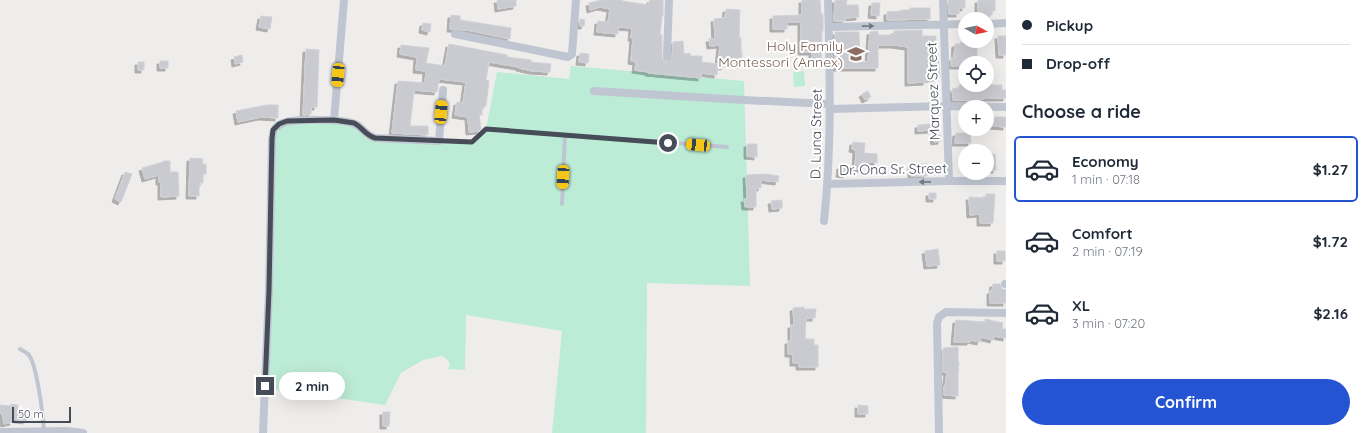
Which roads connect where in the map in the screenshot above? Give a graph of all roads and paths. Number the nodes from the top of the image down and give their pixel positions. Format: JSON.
{"nodes":[{"id":1,"x":344,"y":0,"type":"edge"},
{"id":2,"x":576,"y":0,"type":"edge"},
{"id":3,"x":669,"y":0,"type":"edge"},
{"id":4,"x":828,"y":0,"type":"edge"},
{"id":5,"x":943,"y":0,"type":"edge"},
{"id":6,"x":944,"y":24,"type":"junction"},
{"id":7,"x":958,"y":24,"type":"edge"},
{"id":8,"x":994,"y":24,"type":"edge"},
{"id":9,"x":1006,"y":24,"type":"edge"},
{"id":10,"x":829,"y":27,"type":"junction"},
{"id":11,"x":455,"y":34,"type":"dead end"},
{"id":12,"x":667,"y":57,"type":"dead end"},
{"id":13,"x":443,"y":90,"type":"dead end"},
{"id":14,"x":594,"y":91,"type":"dead end"},
{"id":15,"x":947,"y":106,"type":"junction"},
{"id":16,"x":1006,"y":106,"type":"edge"},
{"id":17,"x":830,"y":107,"type":"junction"},
{"id":18,"x":334,"y":120,"type":"junction"},
{"id":19,"x":565,"y":135,"type":"junction"},
{"id":20,"x":439,"y":141,"type":"junction"},
{"id":21,"x":727,"y":147,"type":"dead end"},
{"id":22,"x":949,"y":181,"type":"junction"},
{"id":23,"x":1006,"y":181,"type":"edge"},
{"id":24,"x":828,"y":184,"type":"junction"},
{"id":25,"x":562,"y":204,"type":"dead end"},
{"id":26,"x":824,"y":221,"type":"dead end"},
{"id":27,"x":1006,"y":313,"type":"edge"},
{"id":28,"x":20,"y":349,"type":"dead end"},
{"id":29,"x":44,"y":431,"type":"junction"},
{"id":30,"x":0,"y":432,"type":"edge"},
{"id":31,"x":83,"y":433,"type":"edge"},
{"id":32,"x":263,"y":433,"type":"edge"},
{"id":33,"x":939,"y":433,"type":"edge"}],
"edges":[{"from":1,"to":18,"type":"street"},
{"from":2,"to":11,"type":"street"},
{"from":3,"to":12,"type":"street"},
{"from":4,"to":10,"type":"street","name":"D. Luna Street"},
{"from":5,"to":6,"type":"street","name":"Marquez Street"},
{"from":6,"to":7,"type":"street"},
{"from":10,"to":6,"type":"street","one_way":true},
{"from":6,"to":15,"type":"street","name":"Marquez Street"},
{"from":8,"to":9,"type":"street"},
{"from":10,"to":17,"type":"street","name":"D. Luna Street"},
{"from":13,"to":20,"type":"street"},
{"from":14,"to":17,"type":"street"},
{"from":15,"to":16,"type":"street"},
{"from":15,"to":17,"type":"street"},
{"from":15,"to":22,"type":"street","name":"Marquez Street"},
{"from":17,"to":24,"type":"street","name":"D. Luna Street"},
{"from":18,"to":20,"type":"street"},
{"from":18,"to":32,"type":"street"},
{"from":19,"to":20,"type":"lane"},
{"from":19,"to":21,"type":"lane"},
{"from":19,"to":25,"type":"lane"},
{"from":22,"to":23,"type":"street","name":"Dr. Ona Sr. Street"},
{"from":22,"to":24,"type":"street","name":"Dr. Ona Sr. Street","one_way":true},
{"from":24,"to":26,"type":"street","name":"D. Luna Street"},
{"from":27,"to":33,"type":"street"},
{"from":28,"to":29,"type":"lane"},
{"from":29,"to":30,"type":"street"},
{"from":29,"to":31,"type":"street"}]}
